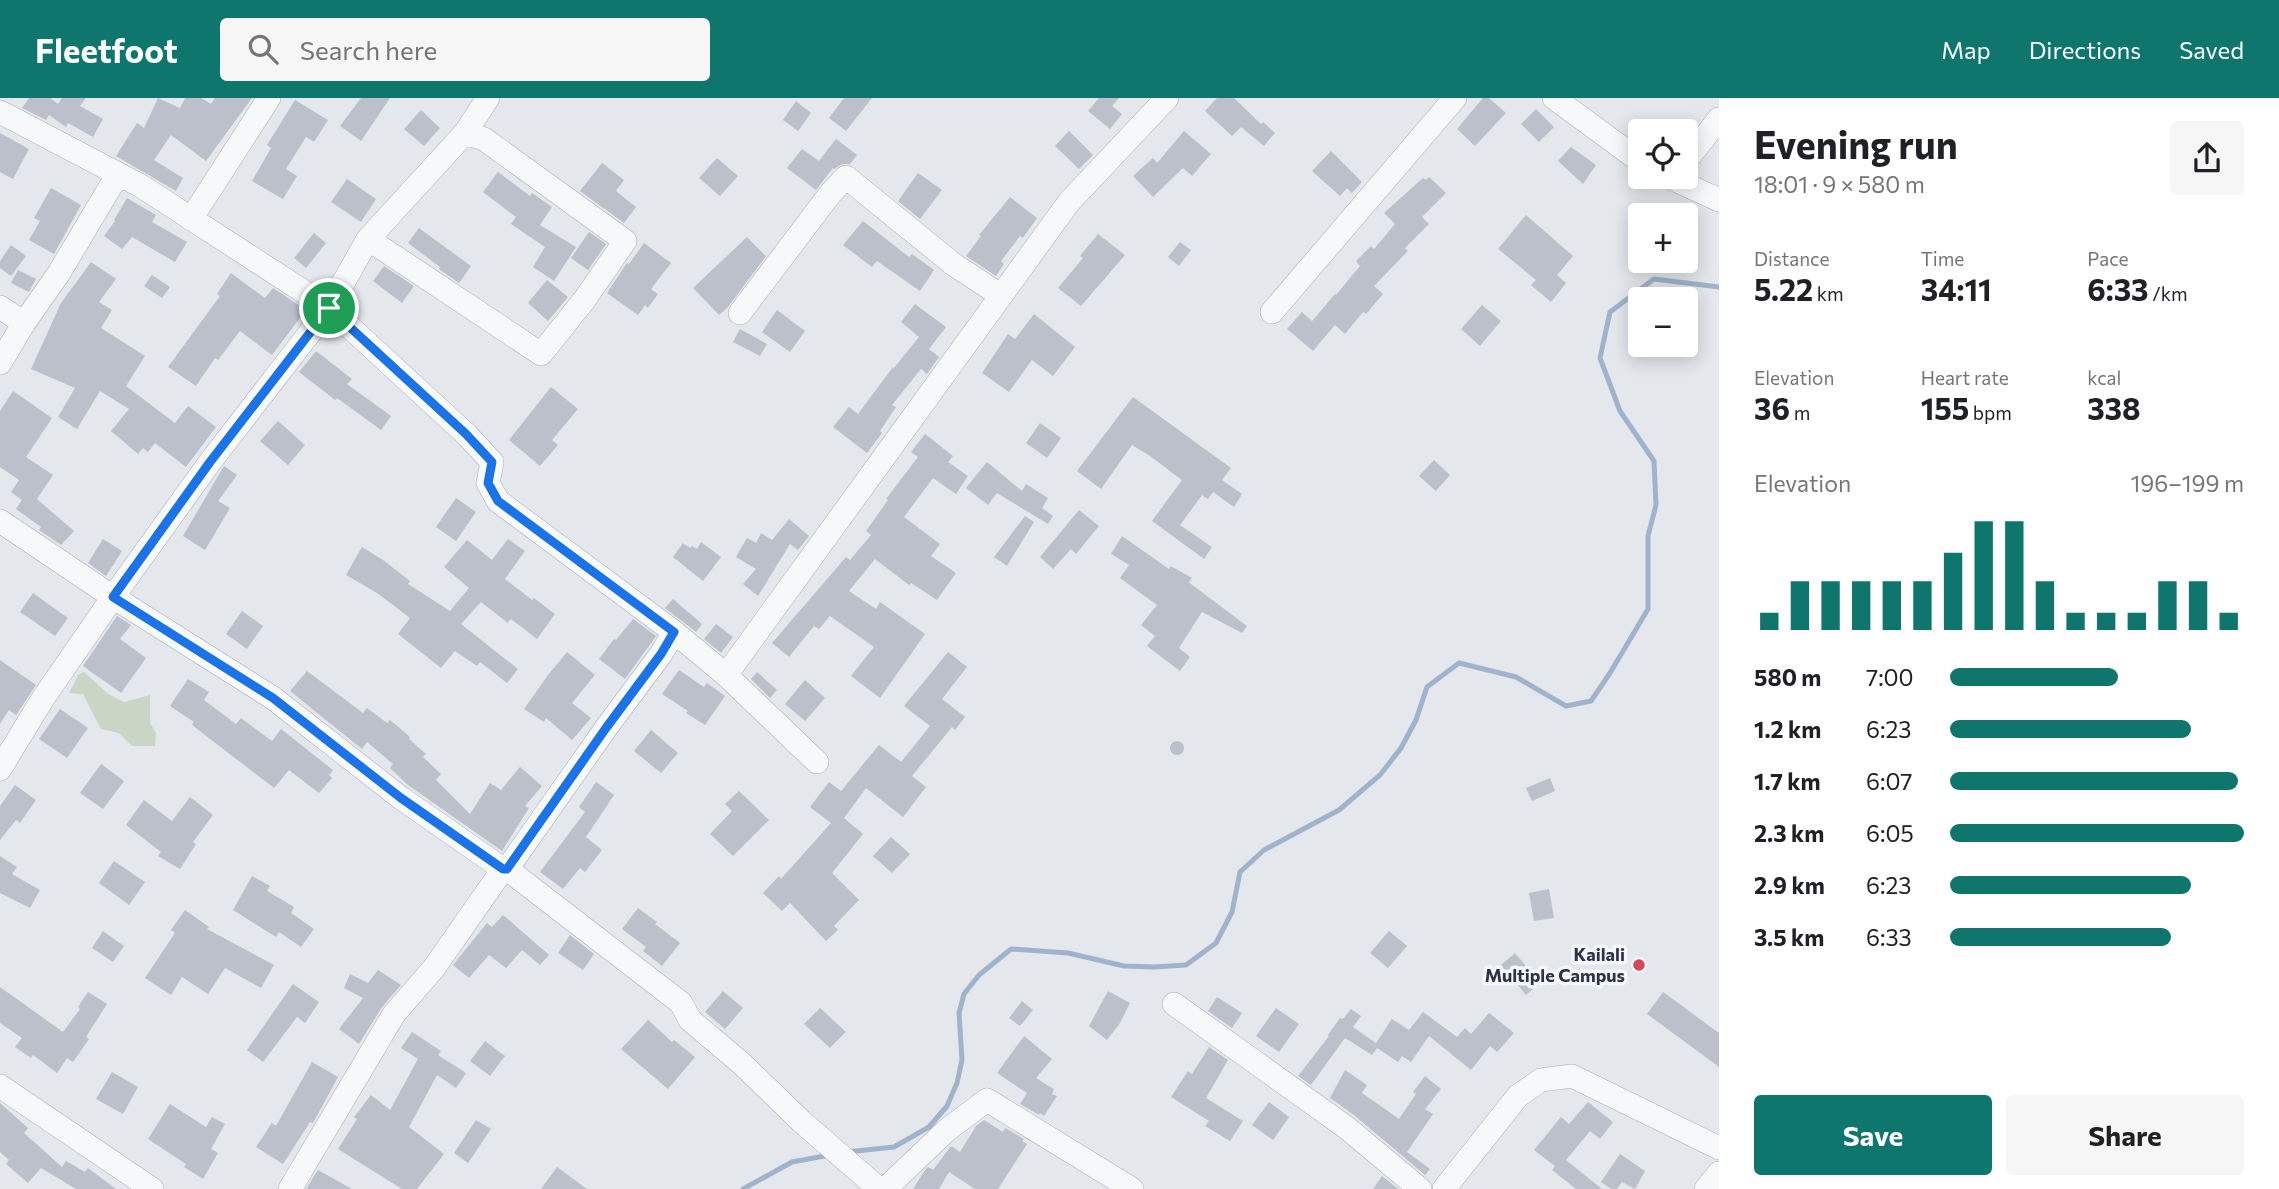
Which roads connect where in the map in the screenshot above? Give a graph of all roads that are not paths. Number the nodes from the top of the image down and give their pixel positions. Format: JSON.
{"nodes":[{"id":1,"x":269,"y":98,"type":"edge"},
{"id":2,"x":488,"y":98,"type":"edge"},
{"id":3,"x":1455,"y":98,"type":"edge"},
{"id":4,"x":1554,"y":98,"type":"edge"},
{"id":5,"x":1161,"y":100,"type":"edge"},
{"id":6,"x":0,"y":112,"type":"edge"},
{"id":7,"x":1719,"y":119,"type":"edge"},
{"id":8,"x":465,"y":133,"type":"junction"},
{"id":9,"x":1698,"y":145,"type":"edge"},
{"id":10,"x":1628,"y":152,"type":"edge"},
{"id":11,"x":118,"y":174,"type":"junction"},
{"id":12,"x":1698,"y":188,"type":"edge"},
{"id":13,"x":1719,"y":200,"type":"edge"},
{"id":14,"x":191,"y":219,"type":"junction"},
{"id":15,"x":368,"y":239,"type":"junction"},
{"id":16,"x":1000,"y":295,"type":"junction"},
{"id":17,"x":0,"y":307,"type":"edge"},
{"id":18,"x":329,"y":308,"type":"junction"},
{"id":19,"x":1272,"y":312,"type":"dead end"},
{"id":20,"x":740,"y":313,"type":"dead end"},
{"id":21,"x":24,"y":323,"type":"junction"},
{"id":22,"x":0,"y":363,"type":"edge"},
{"id":23,"x":0,"y":521,"type":"edge"},
{"id":24,"x":113,"y":597,"type":"junction"},
{"id":25,"x":674,"y":632,"type":"junction"},
{"id":26,"x":726,"y":675,"type":"junction"},
{"id":27,"x":817,"y":762,"type":"dead end"},
{"id":28,"x":0,"y":769,"type":"edge"},
{"id":29,"x":505,"y":869,"type":"junction"},
{"id":30,"x":1174,"y":1004,"type":"dead end"},
{"id":31,"x":0,"y":1086,"type":"edge"},
{"id":32,"x":1719,"y":1148,"type":"edge"},
{"id":33,"x":1719,"y":1173,"type":"edge"},
{"id":34,"x":152,"y":1189,"type":"edge"},
{"id":35,"x":290,"y":1189,"type":"edge"},
{"id":36,"x":879,"y":1189,"type":"edge"},
{"id":37,"x":885,"y":1189,"type":"edge"},
{"id":38,"x":1132,"y":1189,"type":"edge"},
{"id":39,"x":1420,"y":1189,"type":"edge"},
{"id":40,"x":1444,"y":1189,"type":"edge"},
{"id":41,"x":1706,"y":1189,"type":"edge"}],
"edges":[{"from":1,"to":14,"type":"street"},
{"from":2,"to":8,"type":"street"},
{"from":3,"to":19,"type":"street"},
{"from":4,"to":10,"type":"street"},
{"from":5,"to":16,"type":"street"},
{"from":6,"to":11,"type":"street"},
{"from":7,"to":9,"type":"street"},
{"from":8,"to":15,"type":"street"},
{"from":8,"to":15,"type":"street"},
{"from":11,"to":14,"type":"street"},
{"from":11,"to":21,"type":"street"},
{"from":12,"to":13,"type":"street"},
{"from":14,"to":18,"type":"street"},
{"from":15,"to":18,"type":"street"},
{"from":16,"to":20,"type":"street"},
{"from":16,"to":26,"type":"street"},
{"from":17,"to":21,"type":"street"},
{"from":18,"to":24,"type":"street"},
{"from":18,"to":25,"type":"street"},
{"from":21,"to":22,"type":"street"},
{"from":23,"to":24,"type":"street"},
{"from":24,"to":28,"type":"street"},
{"from":24,"to":29,"type":"street"},
{"from":25,"to":26,"type":"street"},
{"from":25,"to":29,"type":"street"},
{"from":26,"to":27,"type":"street"},
{"from":29,"to":35,"type":"street"},
{"from":29,"to":36,"type":"street"},
{"from":30,"to":39,"type":"street"},
{"from":31,"to":34,"type":"street"},
{"from":32,"to":40,"type":"street"},
{"from":33,"to":41,"type":"street"},
{"from":37,"to":38,"type":"street"}]}
